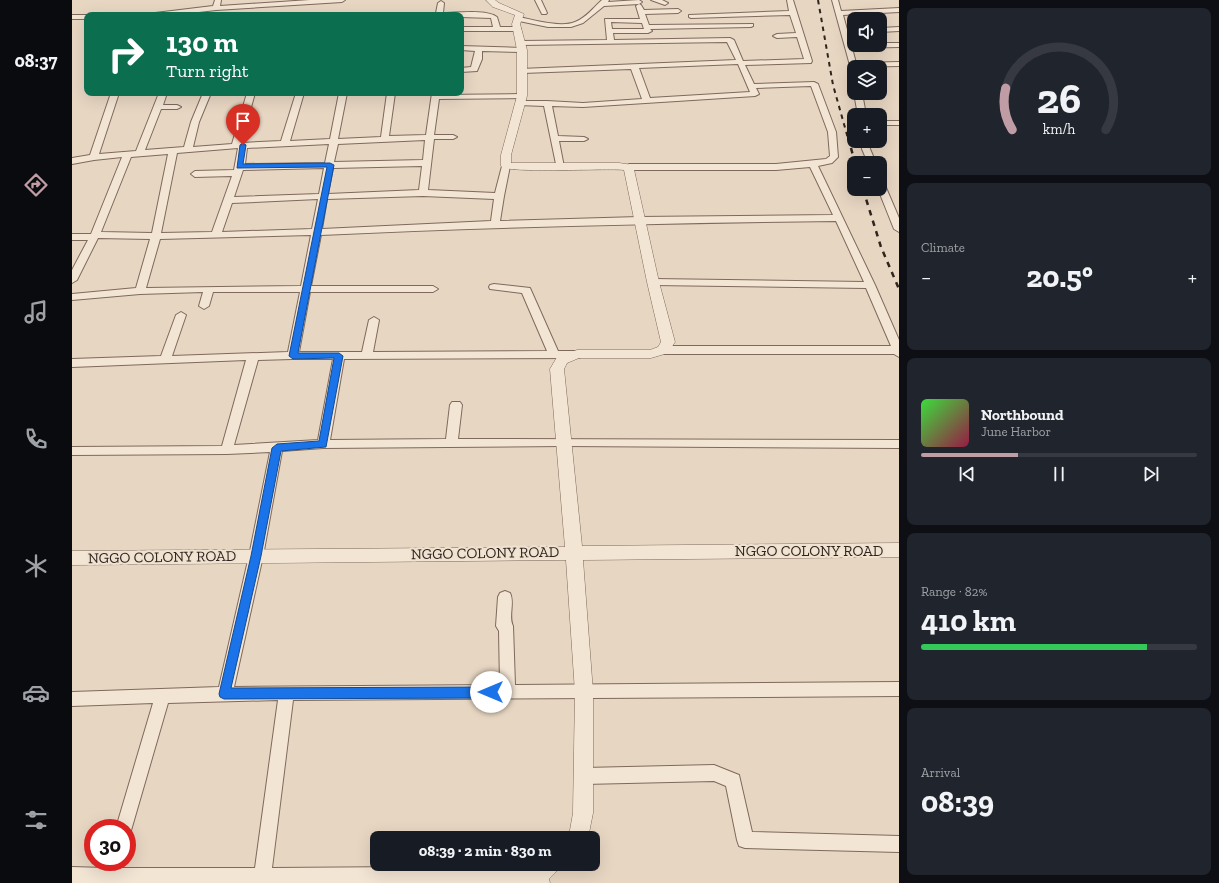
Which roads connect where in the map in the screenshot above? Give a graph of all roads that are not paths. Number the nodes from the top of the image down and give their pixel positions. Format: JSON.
{"nodes":[{"id":1,"x":218,"y":0,"type":"edge"},
{"id":2,"x":342,"y":0,"type":"edge"},
{"id":3,"x":538,"y":0,"type":"edge"},
{"id":4,"x":654,"y":0,"type":"edge"},
{"id":5,"x":790,"y":0,"type":"edge"},
{"id":6,"x":835,"y":0,"type":"edge"},
{"id":7,"x":604,"y":2,"type":"edge"},
{"id":8,"x":256,"y":3,"type":"edge"},
{"id":9,"x":441,"y":3,"type":"dead end"},
{"id":10,"x":665,"y":3,"type":"dead end"},
{"id":11,"x":640,"y":7,"type":"junction"},
{"id":12,"x":216,"y":8,"type":"junction"},
{"id":13,"x":485,"y":8,"type":"edge"},
{"id":14,"x":899,"y":10,"type":"edge"},
{"id":15,"x":678,"y":11,"type":"dead end"},
{"id":16,"x":191,"y":12,"type":"edge"},
{"id":17,"x":440,"y":12,"type":"edge"},
{"id":18,"x":459,"y":12,"type":"edge"},
{"id":19,"x":544,"y":13,"type":"dead end"},
{"id":20,"x":792,"y":13,"type":"junction"},
{"id":21,"x":839,"y":13,"type":"junction"},
{"id":22,"x":691,"y":16,"type":"dead end"},
{"id":23,"x":717,"y":16,"type":"junction"},
{"id":24,"x":72,"y":17,"type":"edge"},
{"id":25,"x":84,"y":17,"type":"edge"},
{"id":26,"x":518,"y":24,"type":"junction"},
{"id":27,"x":751,"y":25,"type":"dead end"},
{"id":28,"x":646,"y":26,"type":"junction"},
{"id":29,"x":722,"y":26,"type":"junction"},
{"id":30,"x":899,"y":28,"type":"edge"},
{"id":31,"x":464,"y":29,"type":"edge"},
{"id":32,"x":497,"y":29,"type":"junction"},
{"id":33,"x":887,"y":29,"type":"edge"},
{"id":34,"x":609,"y":31,"type":"junction"},
{"id":35,"x":844,"y":33,"type":"junction"},
{"id":36,"x":847,"y":33,"type":"edge"},
{"id":37,"x":800,"y":35,"type":"junction"},
{"id":38,"x":777,"y":36,"type":"dead end"},
{"id":39,"x":730,"y":40,"type":"junction"},
{"id":40,"x":611,"y":42,"type":"junction"},
{"id":41,"x":654,"y":42,"type":"junction"},
{"id":42,"x":847,"y":43,"type":"edge"},
{"id":43,"x":887,"y":45,"type":"edge"},
{"id":44,"x":899,"y":45,"type":"edge"},
{"id":45,"x":521,"y":46,"type":"junction"},
{"id":46,"x":464,"y":48,"type":"edge"},
{"id":47,"x":479,"y":49,"type":"junction"},
{"id":48,"x":740,"y":62,"type":"junction"},
{"id":49,"x":899,"y":64,"type":"edge"},
{"id":50,"x":887,"y":65,"type":"edge"},
{"id":51,"x":634,"y":66,"type":"junction"},
{"id":52,"x":464,"y":70,"type":"edge"},
{"id":53,"x":523,"y":71,"type":"junction"},
{"id":54,"x":751,"y":86,"type":"junction"},
{"id":55,"x":115,"y":96,"type":"edge"},
{"id":56,"x":162,"y":96,"type":"edge"},
{"id":57,"x":206,"y":96,"type":"edge"},
{"id":58,"x":250,"y":96,"type":"edge"},
{"id":59,"x":299,"y":96,"type":"edge"},
{"id":60,"x":342,"y":96,"type":"edge"},
{"id":61,"x":391,"y":96,"type":"edge"},
{"id":62,"x":436,"y":96,"type":"edge"},
{"id":63,"x":453,"y":96,"type":"edge"},
{"id":64,"x":521,"y":100,"type":"junction"},
{"id":65,"x":647,"y":101,"type":"junction"},
{"id":66,"x":548,"y":103,"type":"junction"},
{"id":67,"x":158,"y":106,"type":"junction"},
{"id":68,"x":177,"y":107,"type":"dead end"},
{"id":69,"x":887,"y":123,"type":"edge"},
{"id":70,"x":899,"y":123,"type":"edge"},
{"id":71,"x":430,"y":137,"type":"junction"},
{"id":72,"x":453,"y":137,"type":"dead end"},
{"id":73,"x":385,"y":138,"type":"junction"},
{"id":74,"x":554,"y":138,"type":"junction"},
{"id":75,"x":584,"y":139,"type":"dead end"},
{"id":76,"x":334,"y":142,"type":"junction"},
{"id":77,"x":285,"y":143,"type":"junction"},
{"id":78,"x":239,"y":145,"type":"junction"},
{"id":79,"x":188,"y":149,"type":"junction"},
{"id":80,"x":173,"y":151,"type":"junction"},
{"id":81,"x":140,"y":153,"type":"junction"},
{"id":82,"x":128,"y":154,"type":"junction"},
{"id":83,"x":94,"y":157,"type":"junction"},
{"id":84,"x":72,"y":161,"type":"edge"},
{"id":85,"x":426,"y":163,"type":"junction"},
{"id":86,"x":813,"y":164,"type":"junction"},
{"id":87,"x":330,"y":165,"type":"junction"},
{"id":88,"x":506,"y":166,"type":"junction"},
{"id":89,"x":560,"y":167,"type":"junction"},
{"id":90,"x":628,"y":167,"type":"junction"},
{"id":91,"x":238,"y":170,"type":"junction"},
{"id":92,"x":195,"y":174,"type":"dead end"},
{"id":93,"x":423,"y":193,"type":"junction"},
{"id":94,"x":498,"y":196,"type":"junction"},
{"id":95,"x":885,"y":196,"type":"edge"},
{"id":96,"x":324,"y":197,"type":"junction"},
{"id":97,"x":228,"y":200,"type":"junction"},
{"id":98,"x":839,"y":218,"type":"junction"},
{"id":99,"x":639,"y":220,"type":"junction"},
{"id":100,"x":495,"y":224,"type":"junction"},
{"id":101,"x":899,"y":229,"type":"edge"},
{"id":102,"x":316,"y":232,"type":"junction"},
{"id":103,"x":216,"y":234,"type":"junction"},
{"id":104,"x":94,"y":236,"type":"junction"},
{"id":105,"x":156,"y":236,"type":"junction"},
{"id":106,"x":72,"y":237,"type":"edge"},
{"id":107,"x":72,"y":280,"type":"edge"},
{"id":108,"x":653,"y":282,"type":"junction"},
{"id":109,"x":870,"y":285,"type":"junction"},
{"id":110,"x":494,"y":287,"type":"dead end"},
{"id":111,"x":209,"y":289,"type":"junction"},
{"id":112,"x":305,"y":289,"type":"junction"},
{"id":113,"x":433,"y":289,"type":"dead end"},
{"id":114,"x":140,"y":291,"type":"junction"},
{"id":115,"x":72,"y":298,"type":"edge"},
{"id":116,"x":204,"y":306,"type":"dead end"},
{"id":117,"x":181,"y":315,"type":"dead end"},
{"id":118,"x":374,"y":320,"type":"dead end"},
{"id":119,"x":663,"y":350,"type":"junction"},
{"id":120,"x":898,"y":352,"type":"edge"},
{"id":121,"x":554,"y":354,"type":"junction"},
{"id":122,"x":576,"y":354,"type":"junction"},
{"id":123,"x":367,"y":355,"type":"junction"},
{"id":124,"x":253,"y":356,"type":"junction"},
{"id":125,"x":293,"y":356,"type":"junction"},
{"id":126,"x":339,"y":356,"type":"junction"},
{"id":127,"x":165,"y":359,"type":"junction"},
{"id":128,"x":72,"y":363,"type":"edge"},
{"id":129,"x":456,"y":405,"type":"dead end"},
{"id":130,"x":564,"y":442,"type":"junction"},
{"id":131,"x":452,"y":443,"type":"junction"},
{"id":132,"x":323,"y":444,"type":"junction"},
{"id":133,"x":899,"y":444,"type":"edge"},
{"id":134,"x":277,"y":448,"type":"junction"},
{"id":135,"x":227,"y":450,"type":"junction"},
{"id":136,"x":72,"y":451,"type":"edge"},
{"id":137,"x":899,"y":550,"type":"edge"},
{"id":138,"x":574,"y":552,"type":"junction"},
{"id":139,"x":256,"y":556,"type":"junction"},
{"id":140,"x":72,"y":558,"type":"edge"},
{"id":141,"x":505,"y":597,"type":"dead end"},
{"id":142,"x":899,"y":689,"type":"edge"},
{"id":143,"x":507,"y":692,"type":"junction"},
{"id":144,"x":584,"y":692,"type":"junction"},
{"id":145,"x":224,"y":694,"type":"junction"},
{"id":146,"x":286,"y":694,"type":"junction"},
{"id":147,"x":163,"y":695,"type":"junction"},
{"id":148,"x":72,"y":698,"type":"edge"},
{"id":149,"x":584,"y":776,"type":"junction"},
{"id":150,"x":127,"y":819,"type":"edge"},
{"id":151,"x":580,"y":831,"type":"edge"},
{"id":152,"x":899,"y":844,"type":"edge"},
{"id":153,"x":101,"y":871,"type":"edge"},
{"id":154,"x":126,"y":871,"type":"edge"},
{"id":155,"x":542,"y":874,"type":"edge"},
{"id":156,"x":72,"y":876,"type":"edge"},
{"id":157,"x":262,"y":877,"type":"junction"},
{"id":158,"x":189,"y":880,"type":"edge"}],
"edges":[{"from":1,"to":12,"type":"street"},
{"from":2,"to":8,"type":"street"},
{"from":3,"to":19,"type":"street"},
{"from":4,"to":10,"type":"street"},
{"from":5,"to":20,"type":"street"},
{"from":6,"to":21,"type":"street"},
{"from":7,"to":11,"type":"street"},
{"from":7,"to":26,"type":"street"},
{"from":8,"to":12,"type":"street"},
{"from":9,"to":17,"type":"street"},
{"from":11,"to":15,"type":"street"},
{"from":11,"to":28,"type":"street"},
{"from":12,"to":16,"type":"street"},
{"from":13,"to":18,"type":"street"},
{"from":13,"to":26,"type":"street"},
{"from":13,"to":32,"type":"street"},
{"from":14,"to":21,"type":"street"},
{"from":20,"to":23,"type":"street"},
{"from":20,"to":37,"type":"street"},
{"from":21,"to":35,"type":"street"},
{"from":22,"to":23,"type":"street"},
{"from":23,"to":29,"type":"street"},
{"from":24,"to":25,"type":"street"},
{"from":26,"to":32,"type":"street"},
{"from":26,"to":45,"type":"street"},
{"from":27,"to":29,"type":"street"},
{"from":28,"to":29,"type":"street"},
{"from":28,"to":34,"type":"street"},
{"from":28,"to":34,"type":"street"},
{"from":28,"to":41,"type":"street"},
{"from":29,"to":39,"type":"street"},
{"from":30,"to":33,"type":"street"},
{"from":31,"to":32,"type":"street"},
{"from":34,"to":40,"type":"street"},
{"from":35,"to":36,"type":"street"},
{"from":35,"to":42,"type":"street"},
{"from":37,"to":38,"type":"street"},
{"from":37,"to":48,"type":"street"},
{"from":39,"to":41,"type":"street"},
{"from":39,"to":48,"type":"street"},
{"from":40,"to":41,"type":"street"},
{"from":40,"to":45,"type":"street"},
{"from":43,"to":44,"type":"street"},
{"from":45,"to":47,"type":"street"},
{"from":45,"to":53,"type":"street"},
{"from":46,"to":47,"type":"street"},
{"from":47,"to":52,"type":"street"},
{"from":48,"to":51,"type":"street"},
{"from":48,"to":54,"type":"street"},
{"from":49,"to":50,"type":"street"},
{"from":51,"to":53,"type":"street"},
{"from":51,"to":65,"type":"street"},
{"from":53,"to":64,"type":"street"},
{"from":54,"to":65,"type":"street"},
{"from":54,"to":86,"type":"street"},
{"from":55,"to":83,"type":"street"},
{"from":56,"to":67,"type":"street"},
{"from":57,"to":79,"type":"street"},
{"from":58,"to":78,"type":"street"},
{"from":59,"to":77,"type":"street"},
{"from":60,"to":76,"type":"street"},
{"from":61,"to":73,"type":"street"},
{"from":62,"to":71,"type":"street"},
{"from":63,"to":64,"type":"street"},
{"from":64,"to":66,"type":"street"},
{"from":64,"to":88,"type":"street"},
{"from":65,"to":66,"type":"street"},
{"from":66,"to":74,"type":"street"},
{"from":67,"to":68,"type":"street"},
{"from":67,"to":81,"type":"street"},
{"from":69,"to":70,"type":"street"},
{"from":71,"to":72,"type":"street"},
{"from":71,"to":73,"type":"street"},
{"from":71,"to":85,"type":"street"},
{"from":73,"to":76,"type":"street"},
{"from":74,"to":75,"type":"street"},
{"from":74,"to":89,"type":"street"},
{"from":76,"to":77,"type":"street"},
{"from":76,"to":87,"type":"street"},
{"from":77,"to":78,"type":"street"},
{"from":78,"to":79,"type":"street"},
{"from":78,"to":91,"type":"street"},
{"from":79,"to":80,"type":"street"},
{"from":80,"to":81,"type":"street"},
{"from":80,"to":105,"type":"street"},
{"from":81,"to":82,"type":"street"},
{"from":82,"to":83,"type":"street"},
{"from":82,"to":104,"type":"street"},
{"from":83,"to":84,"type":"street"},
{"from":85,"to":87,"type":"street"},
{"from":85,"to":93,"type":"street"},
{"from":86,"to":90,"type":"street"},
{"from":86,"to":98,"type":"street"},
{"from":87,"to":91,"type":"street"},
{"from":87,"to":96,"type":"street"},
{"from":88,"to":89,"type":"street"},
{"from":88,"to":94,"type":"street"},
{"from":89,"to":90,"type":"street"},
{"from":90,"to":99,"type":"street"},
{"from":91,"to":92,"type":"street"},
{"from":91,"to":97,"type":"street"},
{"from":93,"to":94,"type":"street"},
{"from":93,"to":96,"type":"street"},
{"from":94,"to":100,"type":"street"},
{"from":95,"to":101,"type":"street"},
{"from":96,"to":97,"type":"street"},
{"from":96,"to":102,"type":"street"},
{"from":97,"to":103,"type":"street"},
{"from":98,"to":99,"type":"street"},
{"from":98,"to":109,"type":"street"},
{"from":99,"to":100,"type":"street"},
{"from":99,"to":108,"type":"street"},
{"from":100,"to":102,"type":"street"},
{"from":102,"to":103,"type":"street"},
{"from":102,"to":112,"type":"street"},
{"from":103,"to":105,"type":"street"},
{"from":104,"to":105,"type":"street"},
{"from":104,"to":106,"type":"street"},
{"from":104,"to":107,"type":"street"},
{"from":105,"to":114,"type":"street"},
{"from":108,"to":109,"type":"street"},
{"from":108,"to":119,"type":"street"},
{"from":109,"to":120,"type":"street"},
{"from":110,"to":121,"type":"street"},
{"from":111,"to":112,"type":"street"},
{"from":111,"to":114,"type":"street"},
{"from":111,"to":116,"type":"street"},
{"from":112,"to":113,"type":"street"},
{"from":112,"to":125,"type":"street"},
{"from":114,"to":115,"type":"street"},
{"from":117,"to":127,"type":"street"},
{"from":118,"to":123,"type":"street"},
{"from":119,"to":120,"type":"street"},
{"from":119,"to":122,"type":"street"},
{"from":121,"to":122,"type":"street"},
{"from":121,"to":123,"type":"street"},
{"from":122,"to":130,"type":"street"},
{"from":123,"to":126,"type":"street"},
{"from":124,"to":125,"type":"street"},
{"from":124,"to":127,"type":"street"},
{"from":124,"to":135,"type":"street"},
{"from":125,"to":126,"type":"street"},
{"from":126,"to":132,"type":"street"},
{"from":127,"to":128,"type":"street"},
{"from":129,"to":131,"type":"street"},
{"from":130,"to":131,"type":"street"},
{"from":130,"to":133,"type":"street"},
{"from":130,"to":138,"type":"street"},
{"from":131,"to":132,"type":"street"},
{"from":132,"to":134,"type":"street"},
{"from":134,"to":135,"type":"street"},
{"from":134,"to":139,"type":"street"},
{"from":135,"to":136,"type":"street"},
{"from":137,"to":138,"type":"street","name":"NGGO COLONY ROAD"},
{"from":138,"to":139,"type":"street","name":"NGGO COLONY ROAD"},
{"from":138,"to":144,"type":"street"},
{"from":139,"to":140,"type":"street","name":"NGGO COLONY ROAD"},
{"from":139,"to":145,"type":"street"},
{"from":141,"to":143,"type":"street"},
{"from":142,"to":144,"type":"street"},
{"from":143,"to":144,"type":"street"},
{"from":143,"to":146,"type":"street"},
{"from":144,"to":149,"type":"street"},
{"from":145,"to":146,"type":"street"},
{"from":145,"to":147,"type":"street"},
{"from":146,"to":157,"type":"street"},
{"from":147,"to":148,"type":"street"},
{"from":147,"to":150,"type":"street"},
{"from":149,"to":151,"type":"street"},
{"from":149,"to":152,"type":"street"},
{"from":153,"to":156,"type":"street"},
{"from":154,"to":158,"type":"street"},
{"from":155,"to":157,"type":"street"},
{"from":157,"to":158,"type":"street"}]}
